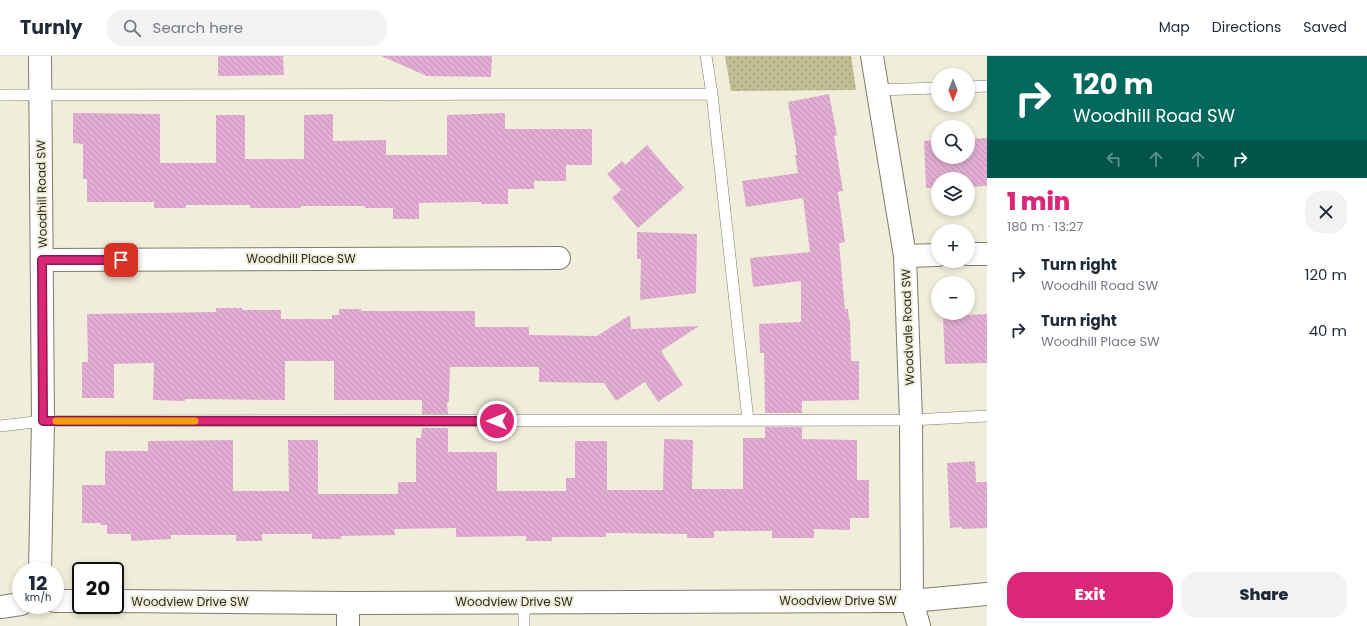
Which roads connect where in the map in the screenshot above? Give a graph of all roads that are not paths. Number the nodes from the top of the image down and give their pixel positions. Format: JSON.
{"nodes":[{"id":1,"x":40,"y":56,"type":"edge"},
{"id":2,"x":706,"y":56,"type":"edge"},
{"id":3,"x":872,"y":56,"type":"edge"},
{"id":4,"x":987,"y":86,"type":"edge"},
{"id":5,"x":975,"y":87,"type":"edge"},
{"id":6,"x":931,"y":88,"type":"edge"},
{"id":7,"x":877,"y":90,"type":"junction"},
{"id":8,"x":712,"y":94,"type":"junction"},
{"id":9,"x":40,"y":95,"type":"junction"},
{"id":10,"x":0,"y":96,"type":"edge"},
{"id":11,"x":975,"y":254,"type":"edge"},
{"id":12,"x":987,"y":254,"type":"edge"},
{"id":13,"x":931,"y":255,"type":"edge"},
{"id":14,"x":905,"y":256,"type":"junction"},
{"id":15,"x":559,"y":258,"type":"dead end"},
{"id":16,"x":42,"y":260,"type":"junction"},
{"id":17,"x":987,"y":416,"type":"edge"},
{"id":18,"x":748,"y":420,"type":"junction"},
{"id":19,"x":911,"y":420,"type":"junction"},
{"id":20,"x":43,"y":421,"type":"junction"},
{"id":21,"x":0,"y":426,"type":"edge"},
{"id":22,"x":40,"y":562,"type":"edge"},
{"id":23,"x":987,"y":594,"type":"edge"},
{"id":24,"x":124,"y":601,"type":"edge"},
{"id":25,"x":912,"y":601,"type":"junction"},
{"id":26,"x":524,"y":602,"type":"junction"},
{"id":27,"x":348,"y":603,"type":"junction"},
{"id":28,"x":12,"y":605,"type":"edge"},
{"id":29,"x":0,"y":607,"type":"edge"},
{"id":30,"x":987,"y":609,"type":"edge"},
{"id":31,"x":348,"y":626,"type":"edge"},
{"id":32,"x":524,"y":626,"type":"edge"},
{"id":33,"x":918,"y":626,"type":"edge"}],
"edges":[{"from":1,"to":9,"type":"street","name":"Woodhill Road SW"},
{"from":2,"to":8,"type":"lane"},
{"from":3,"to":7,"type":"street","name":"Woodvale Road SW"},
{"from":4,"to":5,"type":"lane"},
{"from":6,"to":7,"type":"lane"},
{"from":7,"to":14,"type":"street","name":"Woodvale Road SW"},
{"from":8,"to":9,"type":"lane"},
{"from":8,"to":18,"type":"lane"},
{"from":9,"to":10,"type":"lane"},
{"from":9,"to":16,"type":"street","name":"Woodhill Road SW"},
{"from":11,"to":12,"type":"street"},
{"from":13,"to":14,"type":"street"},
{"from":14,"to":19,"type":"street","name":"Woodvale Road SW"},
{"from":15,"to":16,"type":"street","name":"Woodhill Place SW"},
{"from":16,"to":20,"type":"street","name":"Woodhill Road SW"},
{"from":17,"to":19,"type":"lane"},
{"from":18,"to":19,"type":"lane"},
{"from":18,"to":20,"type":"lane"},
{"from":19,"to":25,"type":"street","name":"Woodvale Road SW"},
{"from":20,"to":21,"type":"lane"},
{"from":20,"to":22,"type":"street","name":"Woodhill Road SW"},
{"from":23,"to":25,"type":"street","name":"Woodview Drive SW"},
{"from":24,"to":27,"type":"street","name":"Woodview Drive SW"},
{"from":25,"to":26,"type":"street","name":"Woodview Drive SW"},
{"from":25,"to":30,"type":"street","name":"Woodview Drive SW"},
{"from":25,"to":33,"type":"street","name":"Woodvale Road SW"},
{"from":26,"to":27,"type":"street","name":"Woodview Drive SW"},
{"from":26,"to":32,"type":"lane"},
{"from":27,"to":31,"type":"street"},
{"from":28,"to":29,"type":"street"}]}
